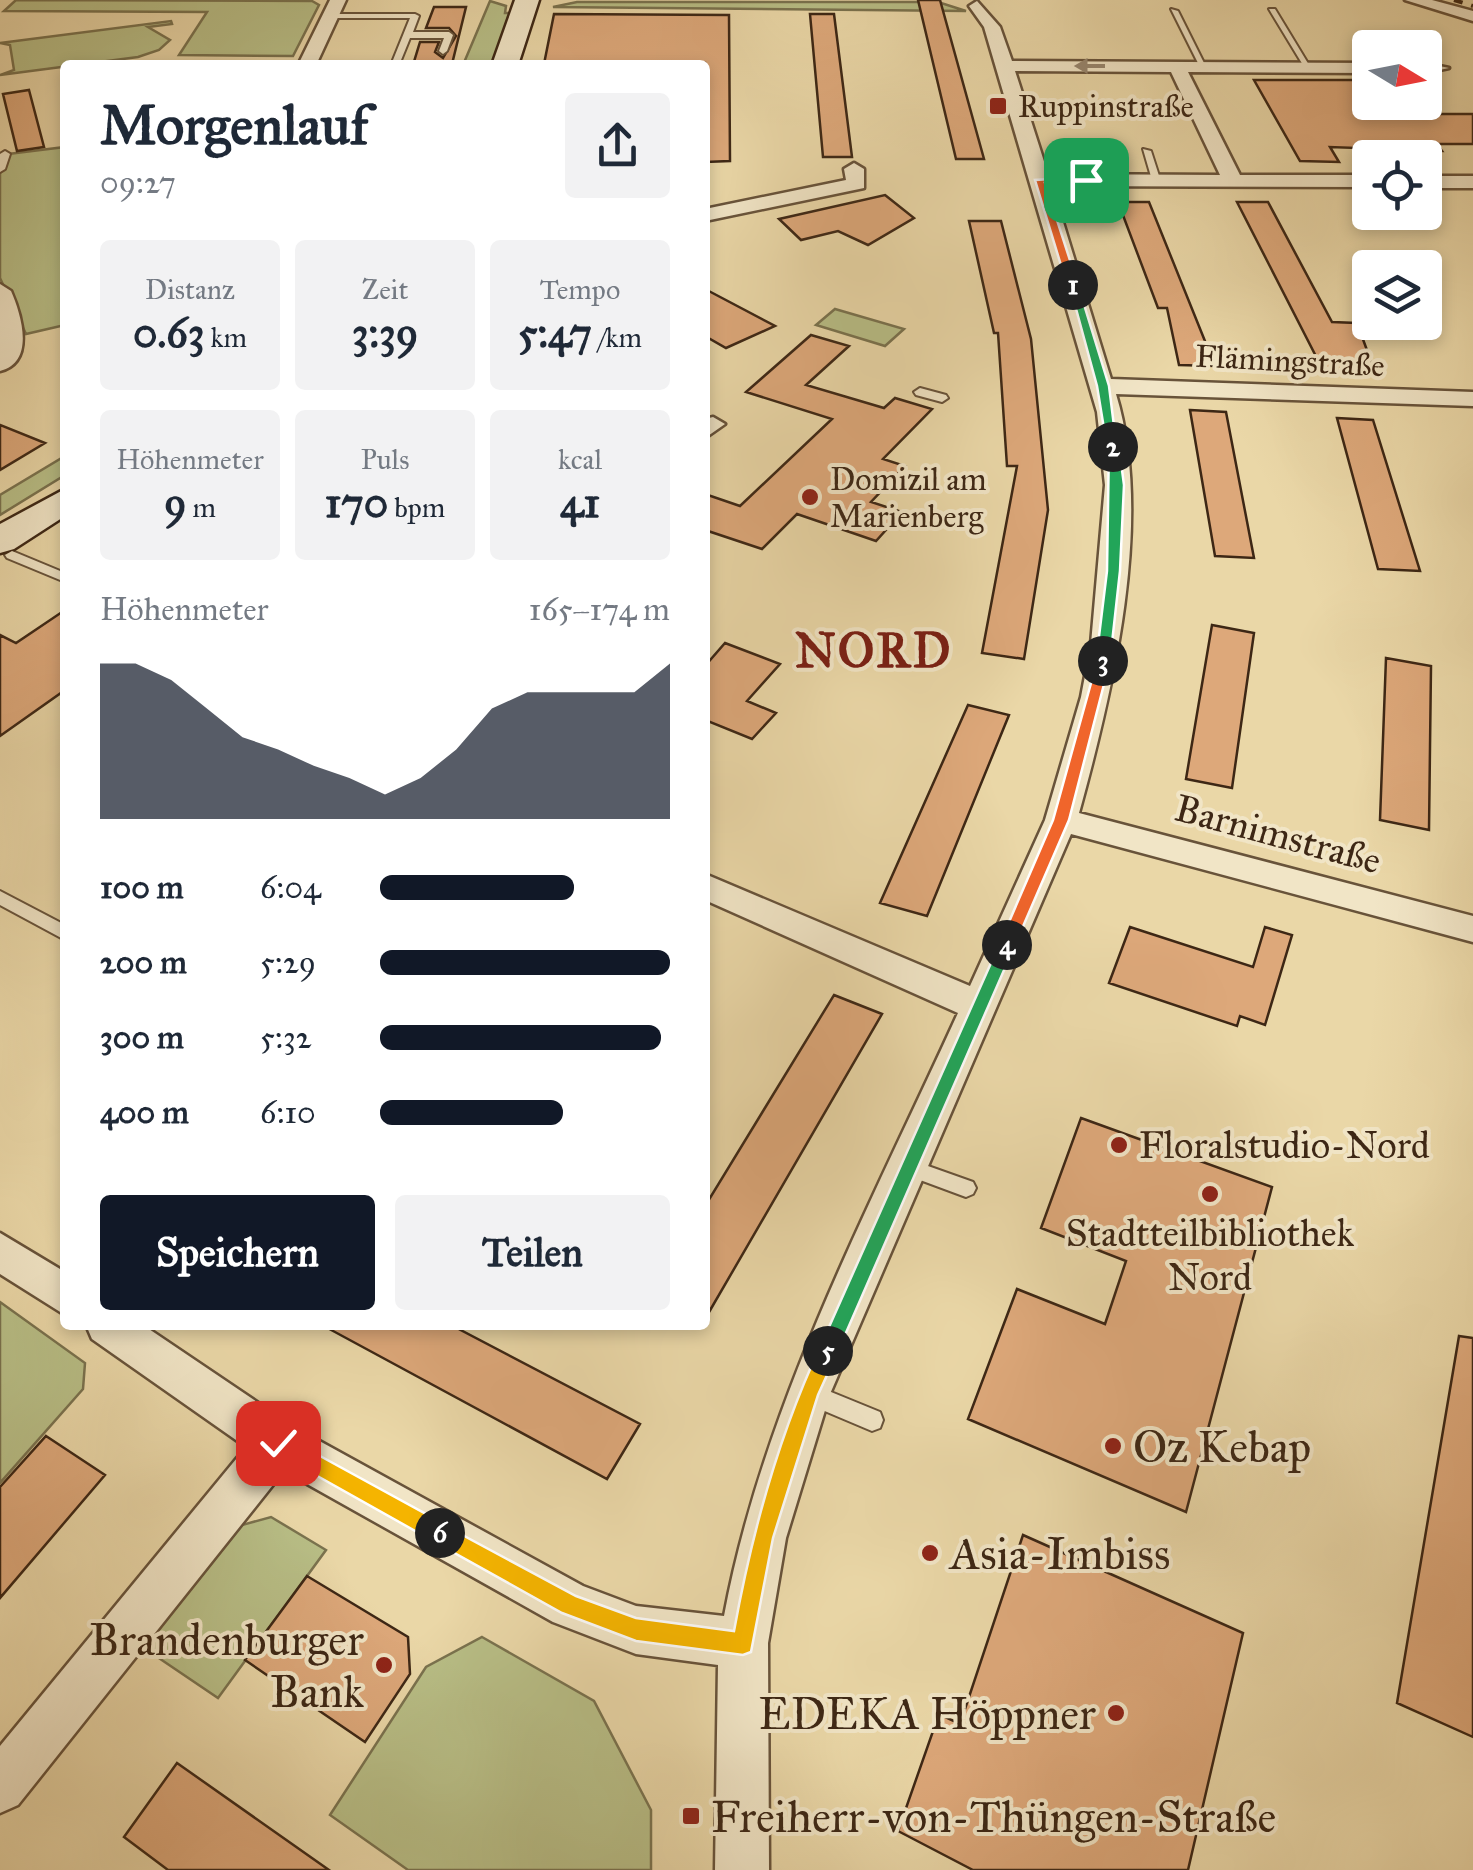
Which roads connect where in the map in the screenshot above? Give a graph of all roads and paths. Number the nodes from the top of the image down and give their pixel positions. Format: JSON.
{"nodes":[{"id":1,"x":527,"y":0,"type":"edge"},
{"id":2,"x":1413,"y":0,"type":"edge"},
{"id":3,"x":335,"y":8,"type":"edge"},
{"id":4,"x":981,"y":10,"type":"edge"},
{"id":5,"x":1174,"y":11,"type":"dead end"},
{"id":6,"x":1272,"y":11,"type":"dead end"},
{"id":7,"x":1473,"y":16,"type":"edge"},
{"id":8,"x":407,"y":35,"type":"junction"},
{"id":9,"x":443,"y":51,"type":"dead end"},
{"id":10,"x":309,"y":60,"type":"edge"},
{"id":11,"x":397,"y":60,"type":"edge"},
{"id":12,"x":507,"y":60,"type":"edge"},
{"id":13,"x":1004,"y":66,"type":"junction"},
{"id":14,"x":1177,"y":67,"type":"junction"},
{"id":15,"x":1204,"y":67,"type":"junction"},
{"id":16,"x":1309,"y":68,"type":"junction"},
{"id":17,"x":1352,"y":68,"type":"edge"},
{"id":18,"x":1146,"y":151,"type":"dead end"},
{"id":19,"x":5,"y":154,"type":"dead end"},
{"id":20,"x":854,"y":169,"type":"dead end"},
{"id":21,"x":0,"y":170,"type":"edge"},
{"id":22,"x":1040,"y":180,"type":"junction"},
{"id":23,"x":1157,"y":180,"type":"junction"},
{"id":24,"x":1233,"y":180,"type":"junction"},
{"id":25,"x":1352,"y":182,"type":"edge"},
{"id":26,"x":1442,"y":182,"type":"edge"},
{"id":27,"x":1473,"y":182,"type":"edge"},
{"id":28,"x":710,"y":214,"type":"edge"},
{"id":29,"x":0,"y":292,"type":"edge"},
{"id":30,"x":0,"y":364,"type":"edge"},
{"id":31,"x":1103,"y":386,"type":"junction"},
{"id":32,"x":920,"y":392,"type":"dead end"},
{"id":33,"x":942,"y":398,"type":"dead end"},
{"id":34,"x":1473,"y":399,"type":"edge"},
{"id":35,"x":60,"y":487,"type":"edge"},
{"id":36,"x":60,"y":503,"type":"edge"},
{"id":37,"x":4,"y":539,"type":"edge"},
{"id":38,"x":60,"y":575,"type":"edge"},
{"id":39,"x":1061,"y":820,"type":"junction"},
{"id":40,"x":710,"y":888,"type":"edge"},
{"id":41,"x":0,"y":897,"type":"edge"},
{"id":42,"x":1473,"y":930,"type":"edge"},
{"id":43,"x":60,"y":931,"type":"edge"},
{"id":44,"x":980,"y":1007,"type":"junction"},
{"id":45,"x":911,"y":1168,"type":"junction"},
{"id":46,"x":966,"y":1188,"type":"dead end"},
{"id":47,"x":0,"y":1252,"type":"edge"},
{"id":48,"x":60,"y":1293,"type":"edge"},
{"id":49,"x":114,"y":1330,"type":"edge"},
{"id":50,"x":808,"y":1394,"type":"junction"},
{"id":51,"x":872,"y":1420,"type":"dead end"},
{"id":52,"x":278,"y":1443,"type":"junction"},
{"id":53,"x":743,"y":1644,"type":"junction"},
{"id":54,"x":0,"y":1787,"type":"edge"},
{"id":55,"x":742,"y":1870,"type":"edge"}],
"edges":[{"from":1,"to":12,"type":"main road"},
{"from":2,"to":7,"type":"street"},
{"from":3,"to":8,"type":"lane"},
{"from":3,"to":10,"type":"street"},
{"from":4,"to":13,"type":"street"},
{"from":5,"to":15,"type":"lane"},
{"from":6,"to":16,"type":"lane"},
{"from":8,"to":9,"type":"lane"},
{"from":8,"to":11,"type":"lane"},
{"from":14,"to":13,"type":"street","one_way":true},
{"from":13,"to":22,"type":"street"},
{"from":14,"to":15,"type":"street"},
{"from":14,"to":24,"type":"street"},
{"from":15,"to":16,"type":"street"},
{"from":16,"to":17,"type":"street"},
{"from":18,"to":23,"type":"lane"},
{"from":19,"to":21,"type":"lane"},
{"from":20,"to":28,"type":"street"},
{"from":22,"to":23,"type":"street"},
{"from":22,"to":31,"type":"street"},
{"from":23,"to":24,"type":"street"},
{"from":24,"to":25,"type":"street"},
{"from":26,"to":27,"type":"street"},
{"from":29,"to":30,"type":"street"},
{"from":31,"to":34,"type":"street","name":"Flämingstraße"},
{"from":31,"to":39,"type":"street"},
{"from":32,"to":33,"type":"lane"},
{"from":35,"to":37,"type":"main road"},
{"from":36,"to":37,"type":"main road"},
{"from":37,"to":38,"type":"lane"},
{"from":39,"to":42,"type":"street","name":"Barnimstraße"},
{"from":39,"to":44,"type":"street"},
{"from":40,"to":44,"type":"street"},
{"from":41,"to":43,"type":"lane"},
{"from":44,"to":45,"type":"street"},
{"from":45,"to":46,"type":"lane"},
{"from":45,"to":50,"type":"street"},
{"from":47,"to":48,"type":"street"},
{"from":49,"to":52,"type":"street"},
{"from":50,"to":51,"type":"lane"},
{"from":50,"to":53,"type":"street"},
{"from":52,"to":53,"type":"street"},
{"from":52,"to":54,"type":"street"},
{"from":53,"to":55,"type":"street"}]}
